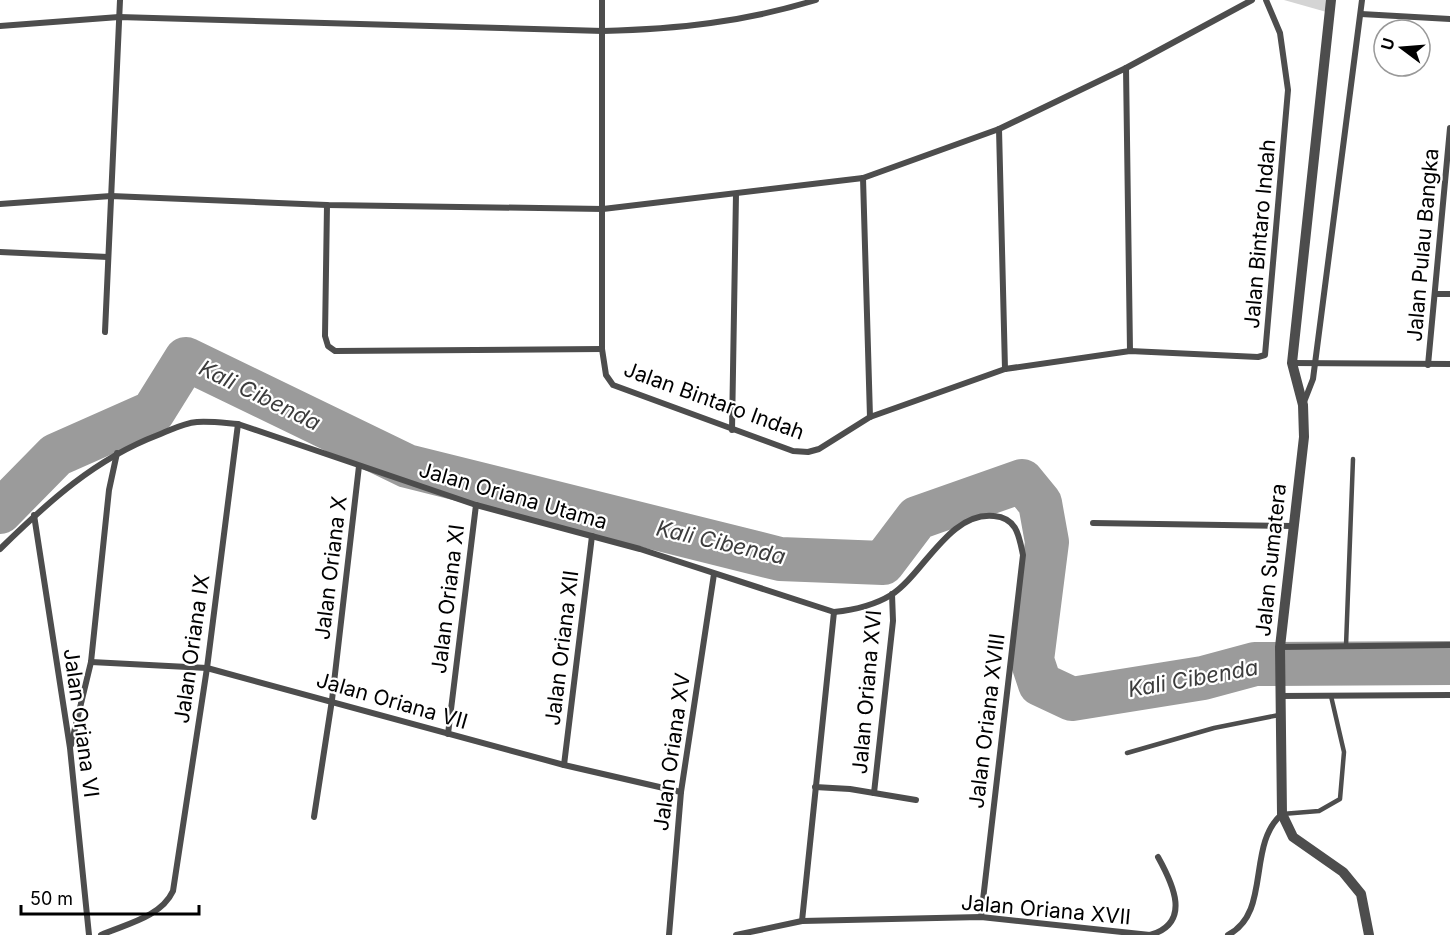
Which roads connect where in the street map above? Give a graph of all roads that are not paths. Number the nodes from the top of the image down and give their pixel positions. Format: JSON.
{"nodes":[{"id":1,"x":120,"y":0,"type":"edge"},
{"id":2,"x":602,"y":0,"type":"edge"},
{"id":3,"x":816,"y":0,"type":"edge"},
{"id":4,"x":1252,"y":0,"type":"edge"},
{"id":5,"x":1266,"y":0,"type":"edge"},
{"id":6,"x":1331,"y":0,"type":"edge"},
{"id":7,"x":1362,"y":0,"type":"edge"},
{"id":8,"x":1361,"y":14,"type":"junction"},
{"id":9,"x":119,"y":17,"type":"junction"},
{"id":10,"x":1450,"y":19,"type":"edge"},
{"id":11,"x":0,"y":26,"type":"edge"},
{"id":12,"x":603,"y":31,"type":"junction"},
{"id":13,"x":1126,"y":68,"type":"junction"},
{"id":14,"x":1450,"y":128,"type":"edge"},
{"id":15,"x":999,"y":129,"type":"junction"},
{"id":16,"x":863,"y":178,"type":"junction"},
{"id":17,"x":736,"y":194,"type":"junction"},
{"id":18,"x":111,"y":196,"type":"junction"},
{"id":19,"x":1447,"y":199,"type":"edge"},
{"id":20,"x":0,"y":204,"type":"edge"},
{"id":21,"x":327,"y":205,"type":"junction"},
{"id":22,"x":603,"y":209,"type":"junction"},
{"id":23,"x":0,"y":252,"type":"edge"},
{"id":24,"x":108,"y":257,"type":"junction"},
{"id":25,"x":1435,"y":294,"type":"junction"},
{"id":26,"x":1450,"y":294,"type":"edge"},
{"id":27,"x":105,"y":332,"type":"dead end"},
{"id":28,"x":602,"y":349,"type":"junction"},
{"id":29,"x":1131,"y":351,"type":"junction"},
{"id":30,"x":1292,"y":363,"type":"junction"},
{"id":31,"x":1315,"y":364,"type":"junction"},
{"id":32,"x":1450,"y":364,"type":"edge"},
{"id":33,"x":1428,"y":365,"type":"junction"},
{"id":34,"x":1005,"y":369,"type":"junction"},
{"id":35,"x":1303,"y":405,"type":"junction"},
{"id":36,"x":870,"y":417,"type":"junction"},
{"id":37,"x":238,"y":424,"type":"junction"},
{"id":38,"x":732,"y":430,"type":"junction"},
{"id":39,"x":117,"y":453,"type":"junction"},
{"id":40,"x":1353,"y":459,"type":"dead end"},
{"id":41,"x":359,"y":466,"type":"junction"},
{"id":42,"x":476,"y":505,"type":"junction"},
{"id":43,"x":34,"y":516,"type":"junction"},
{"id":44,"x":1093,"y":523,"type":"dead end"},
{"id":45,"x":1294,"y":526,"type":"junction"},
{"id":46,"x":1018,"y":530,"type":"joint"},
{"id":47,"x":592,"y":536,"type":"junction"},
{"id":48,"x":0,"y":549,"type":"edge"},
{"id":49,"x":714,"y":574,"type":"junction"},
{"id":50,"x":892,"y":594,"type":"junction"},
{"id":51,"x":834,"y":612,"type":"junction"},
{"id":52,"x":1450,"y":645,"type":"edge"},
{"id":53,"x":1346,"y":646,"type":"junction"},
{"id":54,"x":1280,"y":647,"type":"junction"},
{"id":55,"x":91,"y":662,"type":"junction"},
{"id":56,"x":207,"y":668,"type":"junction"},
{"id":57,"x":1280,"y":693,"type":"junction"},
{"id":58,"x":1450,"y":695,"type":"edge"},
{"id":59,"x":1331,"y":696,"type":"junction"},
{"id":60,"x":332,"y":700,"type":"junction"},
{"id":61,"x":1279,"y":715,"type":"junction"},
{"id":62,"x":448,"y":734,"type":"junction"},
{"id":63,"x":70,"y":748,"type":"junction"},
{"id":64,"x":1127,"y":753,"type":"dead end"},
{"id":65,"x":564,"y":765,"type":"junction"},
{"id":66,"x":815,"y":787,"type":"junction"},
{"id":67,"x":681,"y":792,"type":"junction"},
{"id":68,"x":874,"y":793,"type":"junction"},
{"id":69,"x":916,"y":800,"type":"dead end"},
{"id":70,"x":1282,"y":814,"type":"junction"},
{"id":71,"x":314,"y":817,"type":"dead end"},
{"id":72,"x":1158,"y":857,"type":"dead end"},
{"id":73,"x":981,"y":917,"type":"junction"},
{"id":74,"x":802,"y":921,"type":"junction"},
{"id":75,"x":89,"y":935,"type":"edge"},
{"id":76,"x":101,"y":935,"type":"edge"},
{"id":77,"x":669,"y":935,"type":"edge"},
{"id":78,"x":736,"y":935,"type":"edge"},
{"id":79,"x":1228,"y":935,"type":"edge"},
{"id":80,"x":1369,"y":935,"type":"edge"}],
"edges":[{"from":1,"to":9,"type":"street"},
{"from":2,"to":12,"type":"street"},
{"from":3,"to":12,"type":"street"},
{"from":4,"to":13,"type":"street"},
{"from":5,"to":29,"type":"street","name":"Jalan Bintaro Indah"},
{"from":6,"to":30,"type":"street","name":"Jalan Sumatera"},
{"from":7,"to":8,"type":"street","name":"Jalan Sumatera"},
{"from":8,"to":10,"type":"street"},
{"from":8,"to":31,"type":"street","name":"Jalan Sumatera"},
{"from":9,"to":11,"type":"street"},
{"from":9,"to":12,"type":"street"},
{"from":9,"to":18,"type":"street"},
{"from":12,"to":22,"type":"street"},
{"from":13,"to":15,"type":"street"},
{"from":13,"to":29,"type":"street"},
{"from":14,"to":19,"type":"street","name":"Jalan Pulau Bangka"},
{"from":15,"to":16,"type":"street"},
{"from":15,"to":34,"type":"street"},
{"from":16,"to":17,"type":"street"},
{"from":16,"to":36,"type":"street"},
{"from":17,"to":22,"type":"street"},
{"from":17,"to":38,"type":"street"},
{"from":18,"to":20,"type":"street"},
{"from":18,"to":21,"type":"street"},
{"from":18,"to":24,"type":"street"},
{"from":19,"to":25,"type":"street","name":"Jalan Pulau Bangka"},
{"from":21,"to":22,"type":"street"},
{"from":21,"to":28,"type":"street"},
{"from":22,"to":28,"type":"street"},
{"from":23,"to":24,"type":"street"},
{"from":24,"to":27,"type":"street"},
{"from":25,"to":26,"type":"street"},
{"from":25,"to":33,"type":"street","name":"Jalan Pulau Bangka"},
{"from":28,"to":38,"type":"street","name":"Jalan Bintaro Indah"},
{"from":29,"to":34,"type":"street","name":"Jalan Bintaro Indah"},
{"from":30,"to":31,"type":"street"},
{"from":30,"to":35,"type":"street","name":"Jalan Sumatera"},
{"from":31,"to":33,"type":"street"},
{"from":31,"to":35,"type":"street","name":"Jalan Sumatera"},
{"from":32,"to":33,"type":"street"},
{"from":34,"to":36,"type":"street","name":"Jalan Bintaro Indah"},
{"from":35,"to":45,"type":"street","name":"Jalan Sumatera"},
{"from":36,"to":38,"type":"street","name":"Jalan Bintaro Indah"},
{"from":37,"to":39,"type":"street","name":"Jalan Oriana Utama"},
{"from":37,"to":41,"type":"street","name":"Jalan Oriana Utama"},
{"from":37,"to":56,"type":"street","name":"Jalan Oriana IX"},
{"from":39,"to":43,"type":"street","name":"Jalan Oriana Utama"},
{"from":39,"to":55,"type":"street"},
{"from":40,"to":53,"type":"lane"},
{"from":41,"to":42,"type":"street","name":"Jalan Oriana Utama"},
{"from":41,"to":60,"type":"street","name":"Jalan Oriana X"},
{"from":42,"to":47,"type":"street","name":"Jalan Oriana Utama"},
{"from":42,"to":62,"type":"street","name":"Jalan Oriana XI"},
{"from":43,"to":48,"type":"street","name":"Jalan Oriana Utama"},
{"from":43,"to":63,"type":"street","name":"Jalan Oriana VI"},
{"from":44,"to":45,"type":"street"},
{"from":45,"to":54,"type":"street","name":"Jalan Sumatera"},
{"from":46,"to":50,"type":"street","name":"Jalan Oriana Utama"},
{"from":46,"to":73,"type":"street","name":"Jalan Oriana XVIII"},
{"from":47,"to":49,"type":"street","name":"Jalan Oriana Utama"},
{"from":47,"to":65,"type":"street","name":"Jalan Oriana XII"},
{"from":49,"to":51,"type":"street","name":"Jalan Oriana Utama"},
{"from":49,"to":67,"type":"street","name":"Jalan Oriana XV"},
{"from":50,"to":51,"type":"street","name":"Jalan Oriana Utama"},
{"from":50,"to":68,"type":"street","name":"Jalan Oriana XVI"},
{"from":51,"to":66,"type":"street","name":"Jalan Oriana XVI"},
{"from":52,"to":53,"type":"street"},
{"from":53,"to":54,"type":"street"},
{"from":54,"to":57,"type":"street","name":"Jalan Sumatera"},
{"from":55,"to":56,"type":"street","name":"Jalan Oriana VII"},
{"from":55,"to":63,"type":"street"},
{"from":56,"to":60,"type":"street","name":"Jalan Oriana VII"},
{"from":56,"to":76,"type":"street","name":"Jalan Oriana IX"},
{"from":57,"to":59,"type":"street"},
{"from":57,"to":61,"type":"street","name":"Jalan Sumatera"},
{"from":58,"to":59,"type":"street"},
{"from":59,"to":70,"type":"lane"},
{"from":60,"to":62,"type":"street","name":"Jalan Oriana VII"},
{"from":60,"to":71,"type":"street","name":"Jalan Oriana X"},
{"from":61,"to":64,"type":"lane"},
{"from":61,"to":70,"type":"street","name":"Jalan Sumatera"},
{"from":62,"to":65,"type":"street","name":"Jalan Oriana VII"},
{"from":63,"to":75,"type":"street","name":"Jalan Oriana VI"},
{"from":65,"to":67,"type":"street","name":"Jalan Oriana VII"},
{"from":66,"to":68,"type":"street","name":"Jalan Oriana XVI"},
{"from":66,"to":74,"type":"street","name":"Jalan Oriana XVI"},
{"from":67,"to":77,"type":"street","name":"Jalan Oriana XV"},
{"from":68,"to":69,"type":"street","name":"Jalan Oriana XVI"},
{"from":70,"to":79,"type":"street"},
{"from":70,"to":80,"type":"street","name":"Jalan Sumatera"},
{"from":72,"to":73,"type":"street","name":"Jalan Oriana XVII"},
{"from":73,"to":74,"type":"street","name":"Jalan Oriana XVII"},
{"from":74,"to":78,"type":"street","name":"Jalan Oriana XVII"}]}
